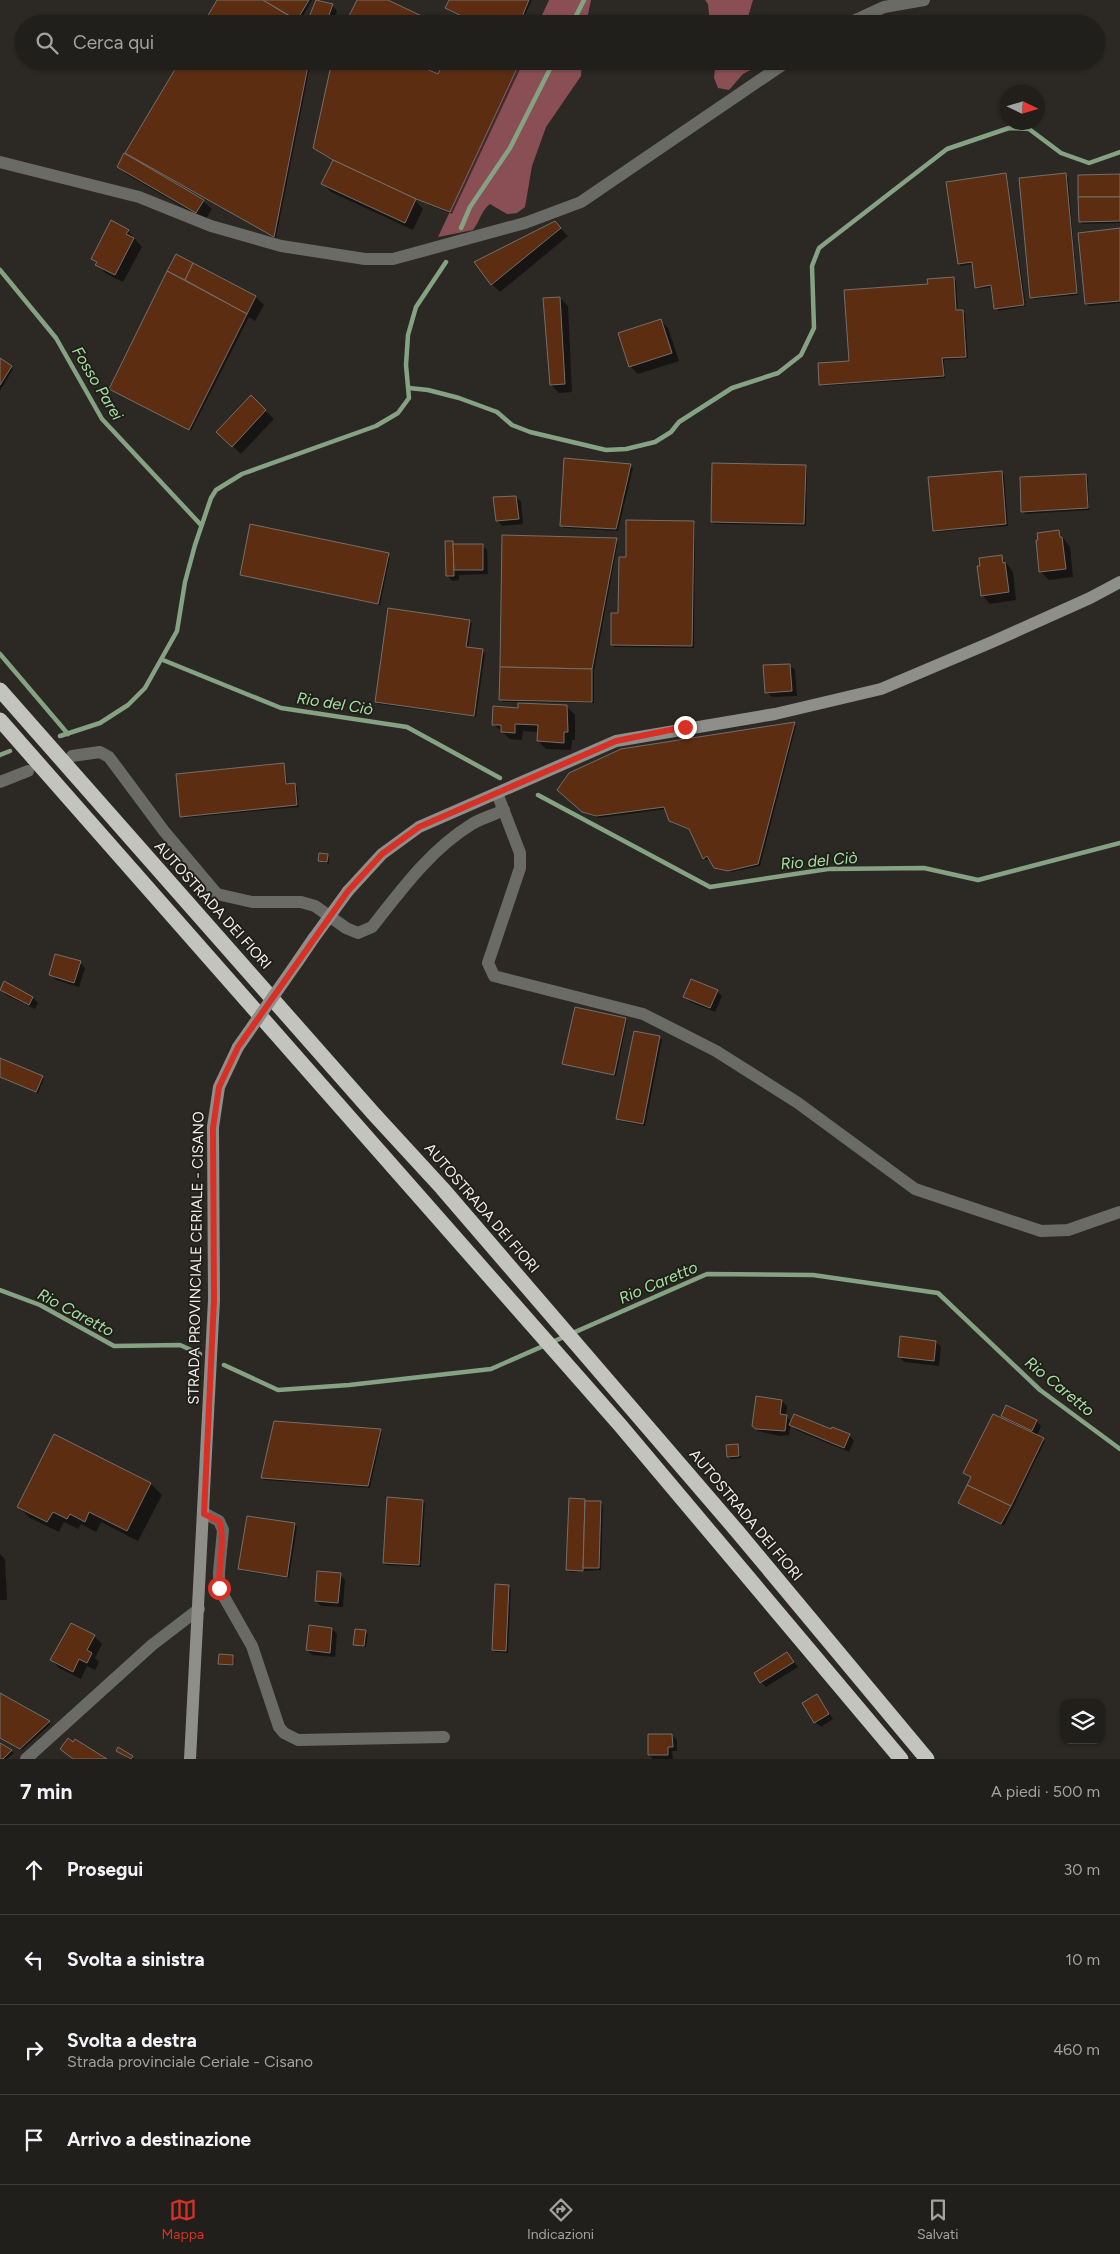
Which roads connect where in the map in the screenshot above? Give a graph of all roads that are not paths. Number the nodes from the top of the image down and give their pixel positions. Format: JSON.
{"nodes":[{"id":1,"x":924,"y":0,"type":"edge"},
{"id":2,"x":867,"y":15,"type":"edge"},
{"id":3,"x":775,"y":70,"type":"edge"},
{"id":4,"x":0,"y":162,"type":"edge"},
{"id":5,"x":1120,"y":582,"type":"edge"},
{"id":6,"x":0,"y":690,"type":"edge"},
{"id":7,"x":0,"y":720,"type":"edge"},
{"id":8,"x":72,"y":756,"type":"dead end"},
{"id":9,"x":28,"y":771,"type":"dead end"},
{"id":10,"x":0,"y":782,"type":"edge"},
{"id":11,"x":497,"y":793,"type":"junction"},
{"id":12,"x":504,"y":810,"type":"junction"},
{"id":13,"x":1120,"y":1212,"type":"edge"},
{"id":14,"x":204,"y":1514,"type":"junction"},
{"id":15,"x":199,"y":1609,"type":"junction"},
{"id":16,"x":444,"y":1737,"type":"dead end"},
{"id":17,"x":26,"y":1759,"type":"edge"},
{"id":18,"x":190,"y":1759,"type":"edge"},
{"id":19,"x":901,"y":1759,"type":"edge"},
{"id":20,"x":927,"y":1759,"type":"edge"}],
"edges":[{"from":1,"to":2,"type":"street"},
{"from":3,"to":4,"type":"street"},
{"from":5,"to":11,"type":"main road","name":"STRADA PROVINCIALE CERIALE - CISANO"},
{"from":6,"to":20,"type":"highway","name":"AUTOSTRADA DEI FIORI"},
{"from":7,"to":19,"type":"highway"},
{"from":8,"to":12,"type":"street"},
{"from":9,"to":10,"type":"street"},
{"from":11,"to":12,"type":"street"},
{"from":11,"to":14,"type":"main road","name":"STRADA PROVINCIALE CERIALE - CISANO","bridge":true},
{"from":12,"to":13,"type":"street"},
{"from":14,"to":15,"type":"main road","name":"STRADA PROVINCIALE CERIALE - CISANO"},
{"from":14,"to":16,"type":"street"},
{"from":15,"to":17,"type":"street"},
{"from":15,"to":18,"type":"main road","name":"STRADA PROVINCIALE CERIALE - CISANO"}]}
